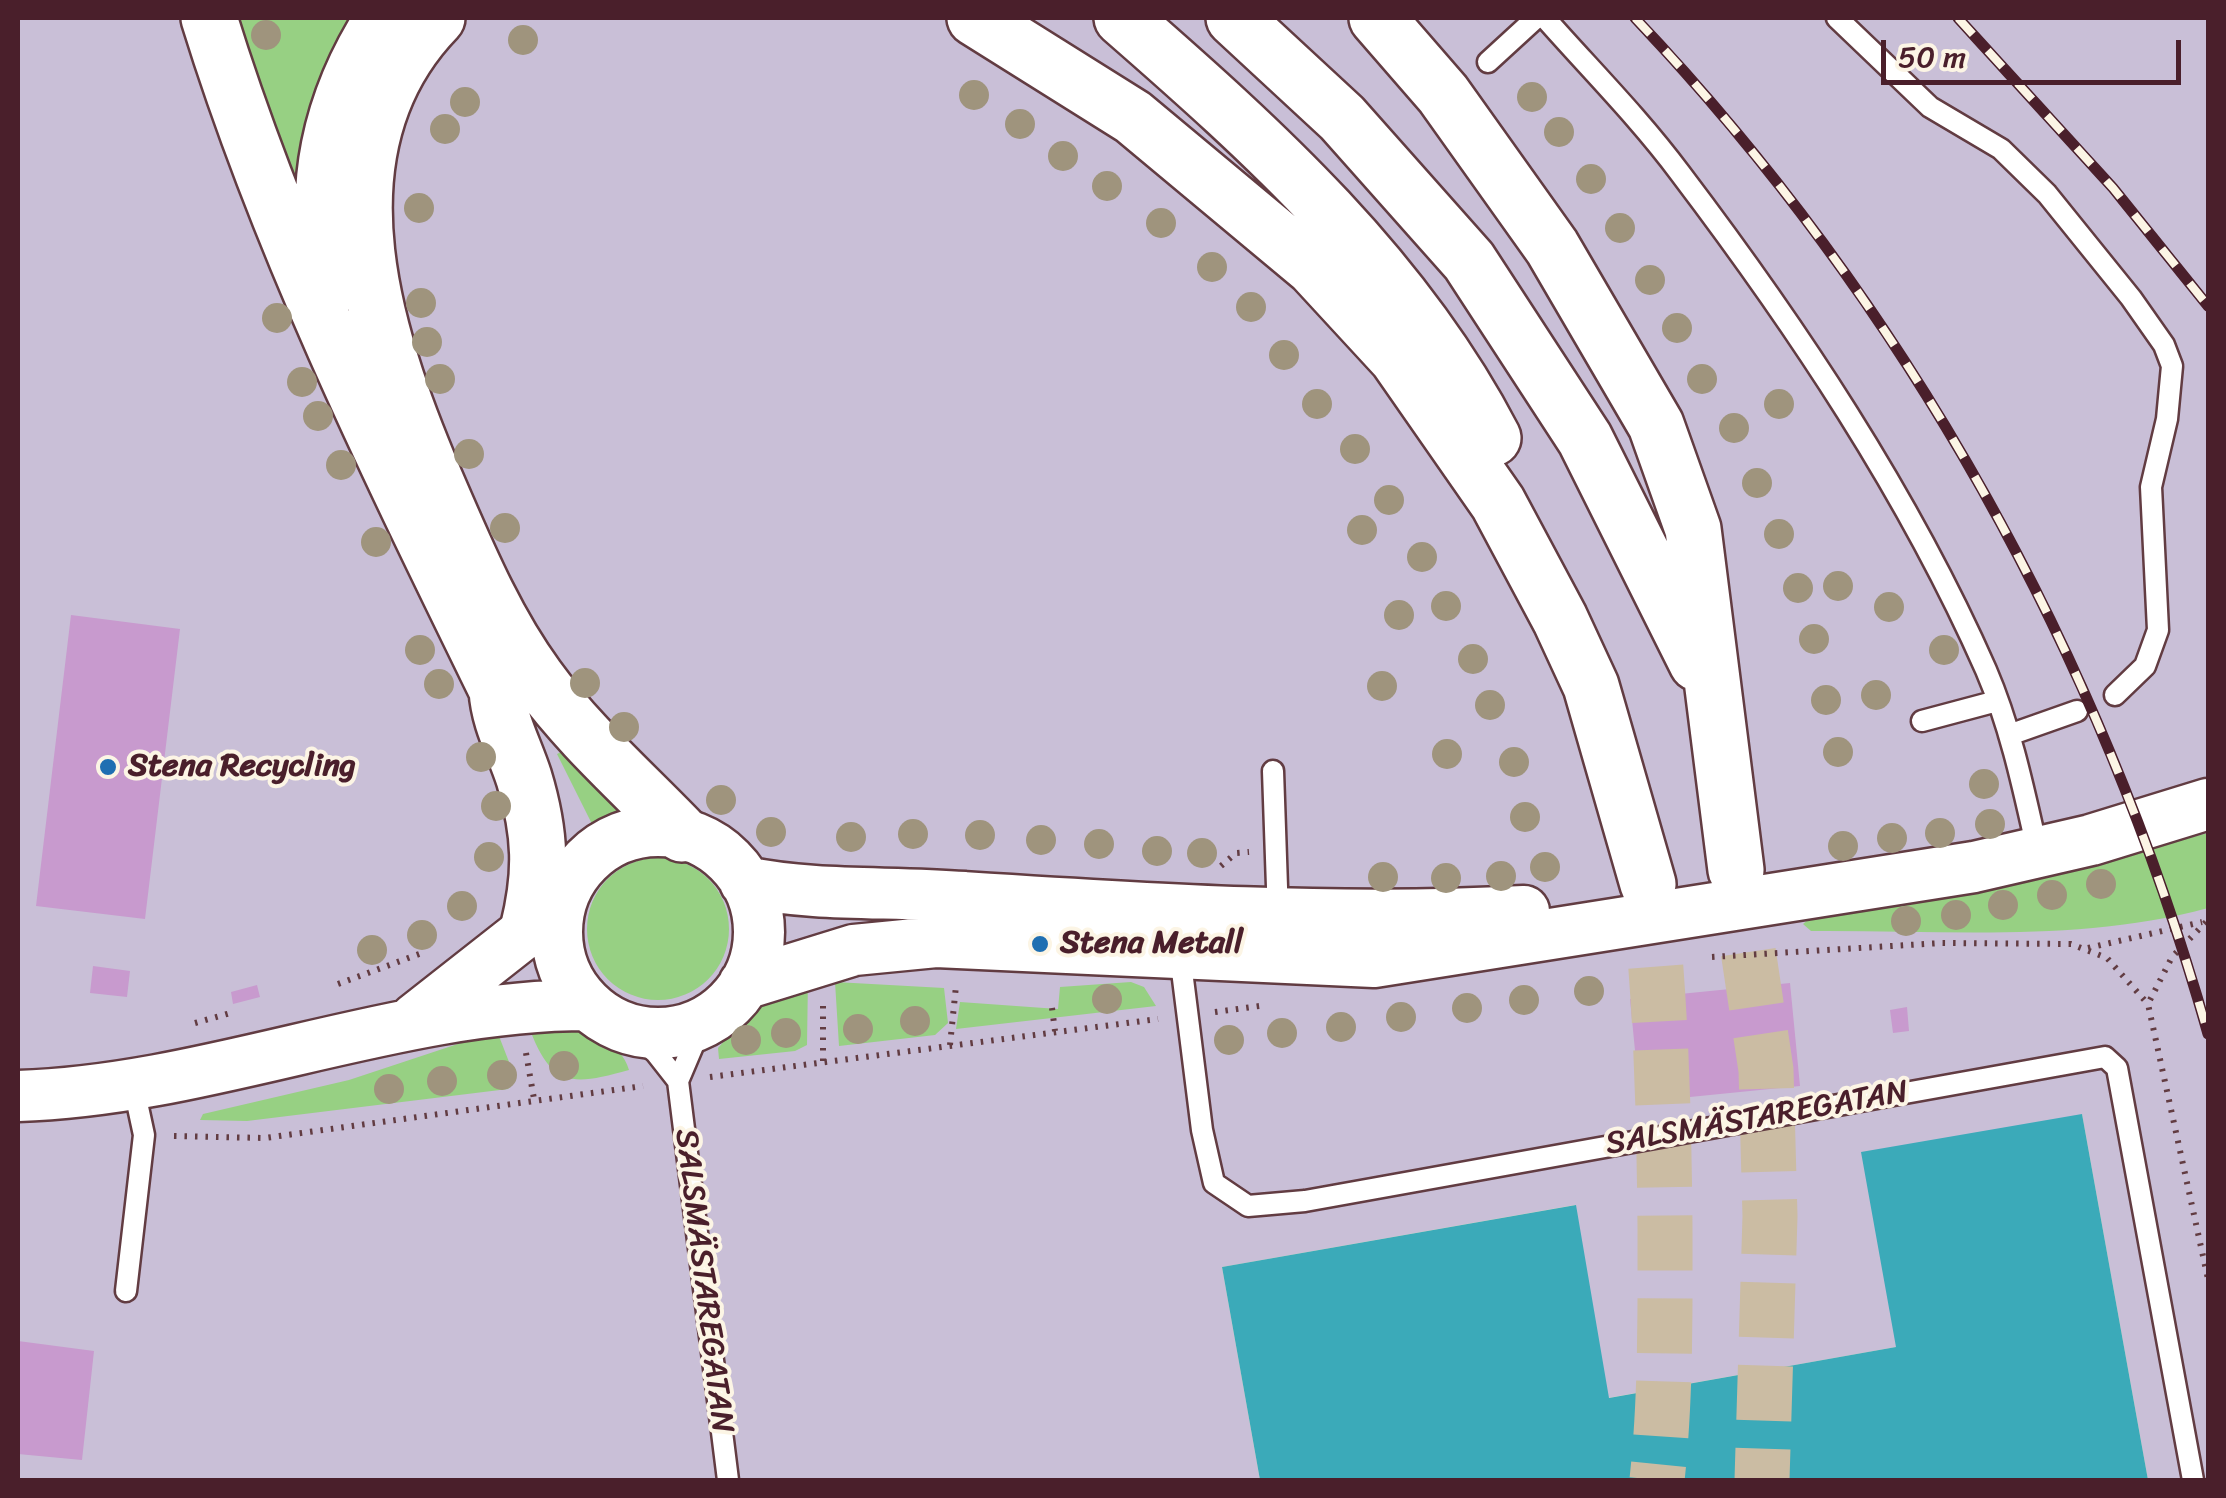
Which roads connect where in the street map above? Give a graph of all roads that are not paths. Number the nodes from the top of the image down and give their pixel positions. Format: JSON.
{"nodes":[{"id":1,"x":209,"y":18,"type":"edge"},
{"id":2,"x":383,"y":18,"type":"edge"},
{"id":3,"x":437,"y":18,"type":"edge"},
{"id":4,"x":955,"y":18,"type":"edge"},
{"id":5,"x":974,"y":18,"type":"edge"},
{"id":6,"x":1122,"y":18,"type":"edge"},
{"id":7,"x":1234,"y":18,"type":"edge"},
{"id":8,"x":1377,"y":18,"type":"edge"},
{"id":9,"x":1536,"y":18,"type":"edge"},
{"id":10,"x":1545,"y":18,"type":"edge"},
{"id":11,"x":1837,"y":18,"type":"edge"},
{"id":12,"x":1488,"y":62,"type":"dead end"},
{"id":13,"x":1133,"y":117,"type":"junction"},
{"id":14,"x":427,"y":546,"type":"junction"},
{"id":15,"x":497,"y":690,"type":"junction"},
{"id":16,"x":2115,"y":696,"type":"dead end"},
{"id":17,"x":1997,"y":701,"type":"junction"},
{"id":18,"x":1718,"y":707,"type":"junction"},
{"id":19,"x":2077,"y":711,"type":"dead end"},
{"id":20,"x":1922,"y":721,"type":"dead end"},
{"id":21,"x":2009,"y":734,"type":"junction"},
{"id":22,"x":1612,"y":756,"type":"junction"},
{"id":23,"x":1272,"y":772,"type":"dead end"},
{"id":24,"x":2208,"y":804,"type":"edge"},
{"id":25,"x":682,"y":834,"type":"junction"},
{"id":26,"x":2038,"y":853,"type":"junction"},
{"id":27,"x":1736,"y":870,"type":"tunnel mouth"},
{"id":28,"x":745,"y":882,"type":"junction"},
{"id":29,"x":1659,"y":898,"type":"junction"},
{"id":30,"x":555,"y":902,"type":"junction"},
{"id":31,"x":1277,"y":937,"type":"junction"},
{"id":32,"x":1180,"y":953,"type":"junction"},
{"id":33,"x":744,"y":984,"type":"junction"},
{"id":34,"x":608,"y":1017,"type":"junction"},
{"id":35,"x":703,"y":1022,"type":"junction"},
{"id":36,"x":402,"y":1028,"type":"junction"},
{"id":37,"x":678,"y":1081,"type":"junction"},
{"id":38,"x":133,"y":1084,"type":"junction"},
{"id":39,"x":18,"y":1096,"type":"edge"},
{"id":40,"x":126,"y":1290,"type":"dead end"},
{"id":41,"x":728,"y":1480,"type":"edge"},
{"id":42,"x":2193,"y":1480,"type":"edge"}],
"edges":[{"from":1,"to":14,"type":"highway"},
{"from":2,"to":14,"type":"highway"},
{"from":3,"to":25,"type":"highway"},
{"from":4,"to":13,"type":"highway"},
{"from":5,"to":13,"type":"highway"},
{"from":6,"to":22,"type":"highway"},
{"from":7,"to":18,"type":"highway"},
{"from":8,"to":18,"type":"highway"},
{"from":9,"to":12,"type":"lane"},
{"from":10,"to":17,"type":"lane"},
{"from":11,"to":16,"type":"lane"},
{"from":13,"to":22,"type":"highway"},
{"from":14,"to":15,"type":"highway"},
{"from":15,"to":30,"type":"highway"},
{"from":15,"to":30,"type":"highway"},
{"from":17,"to":20,"type":"lane"},
{"from":17,"to":21,"type":"lane"},
{"from":18,"to":27,"type":"highway"},
{"from":19,"to":21,"type":"lane"},
{"from":21,"to":26,"type":"lane"},
{"from":22,"to":29,"type":"highway"},
{"from":23,"to":31,"type":"lane"},
{"from":24,"to":26,"type":"street"},
{"from":25,"to":28,"type":"street"},
{"from":25,"to":30,"type":"street"},
{"from":26,"to":29,"type":"street"},
{"from":28,"to":31,"type":"street"},
{"from":28,"to":33,"type":"street"},
{"from":29,"to":31,"type":"street"},
{"from":30,"to":34,"type":"street"},
{"from":30,"to":36,"type":"street"},
{"from":31,"to":32,"type":"street"},
{"from":32,"to":33,"type":"street"},
{"from":32,"to":42,"type":"lane","name":"SALSMÄSTAREGATAN"},
{"from":33,"to":35,"type":"street"},
{"from":34,"to":35,"type":"street"},
{"from":34,"to":36,"type":"street"},
{"from":34,"to":37,"type":"lane"},
{"from":35,"to":37,"type":"lane"},
{"from":36,"to":38,"type":"street"},
{"from":37,"to":41,"type":"lane","name":"SALSMÄSTAREGATAN"},
{"from":38,"to":39,"type":"street"},
{"from":38,"to":40,"type":"lane"}]}
